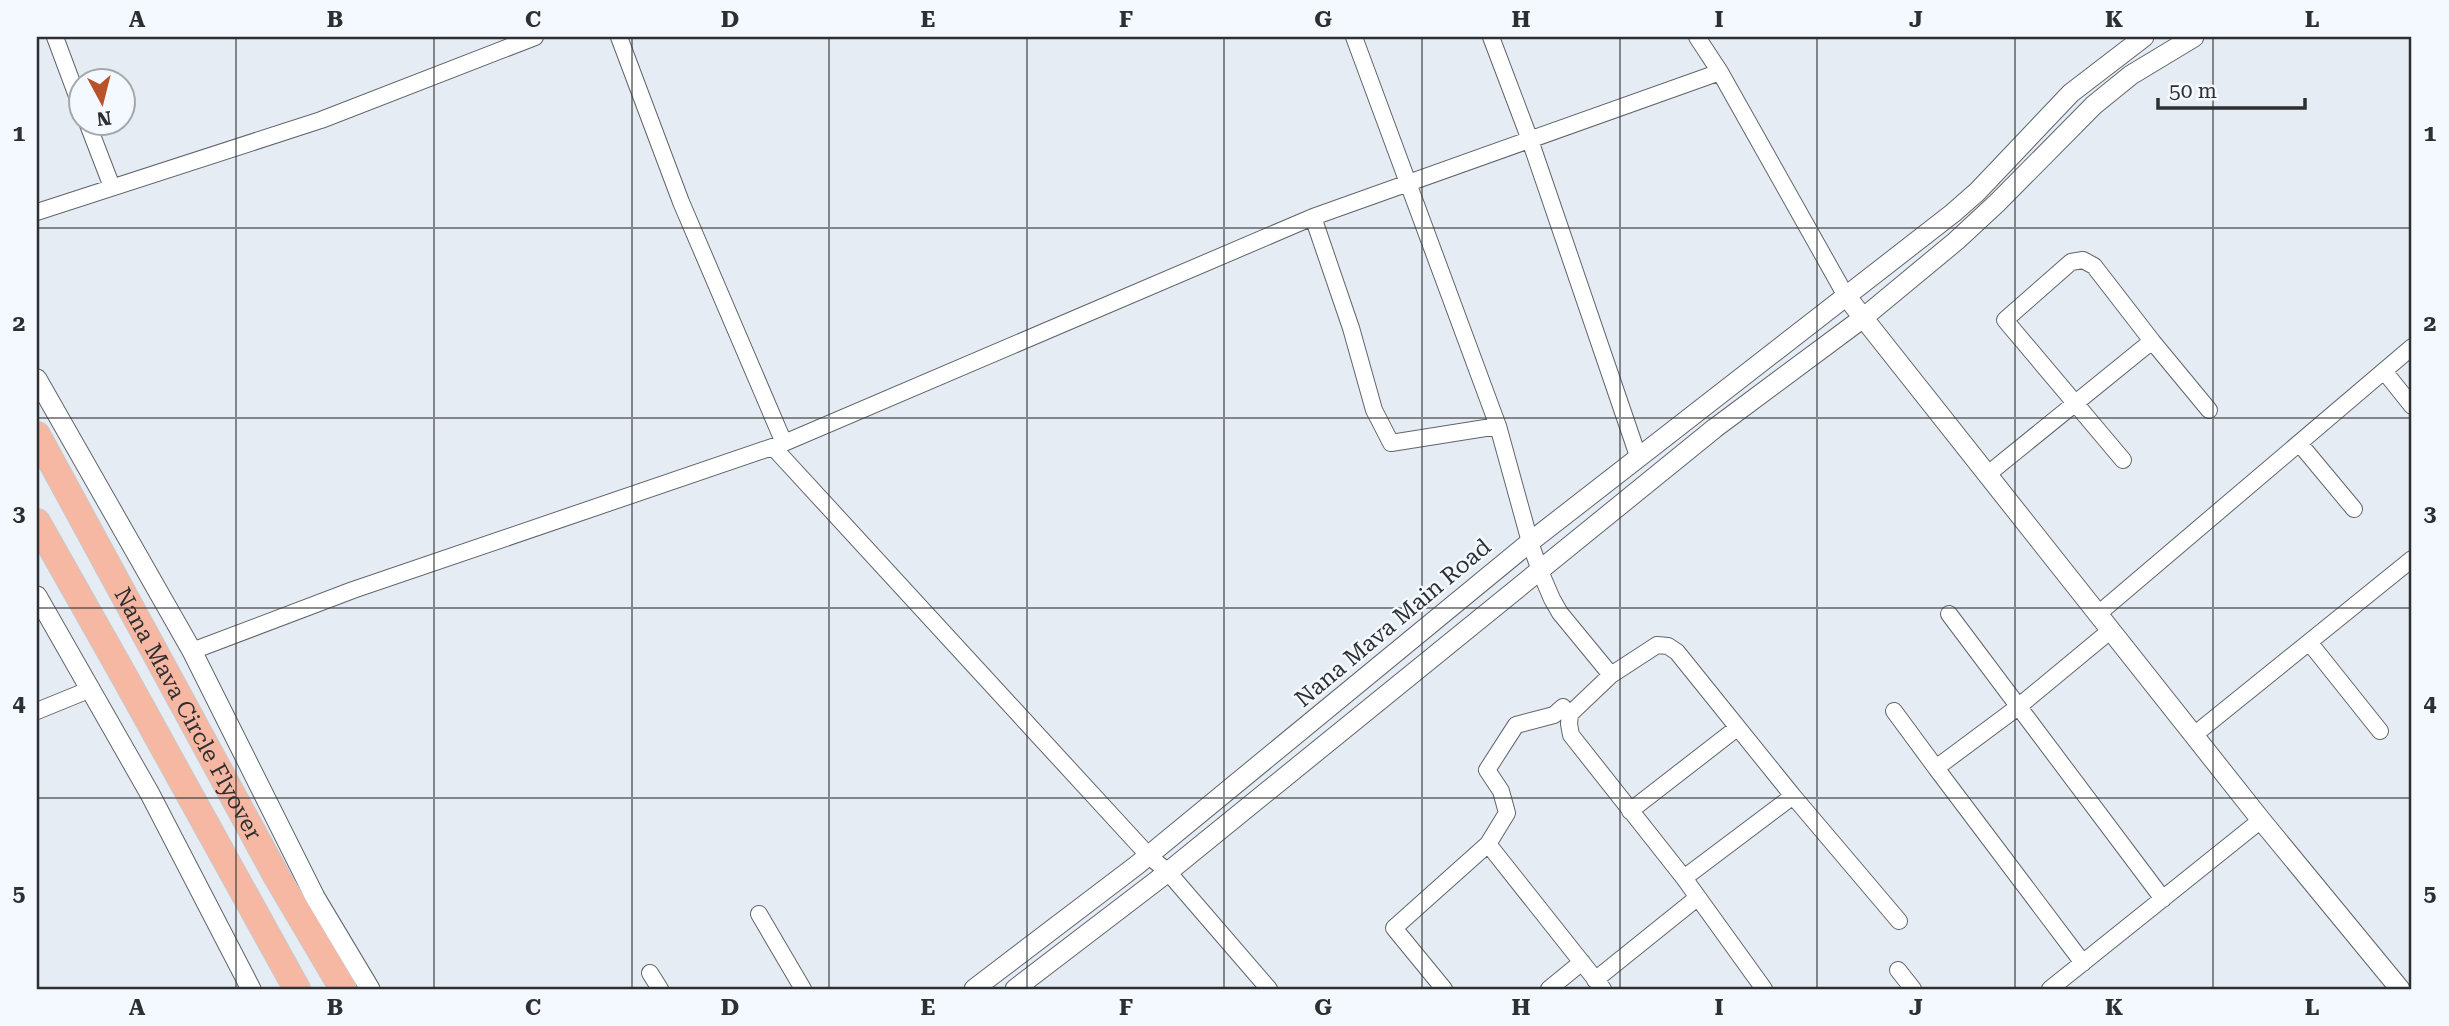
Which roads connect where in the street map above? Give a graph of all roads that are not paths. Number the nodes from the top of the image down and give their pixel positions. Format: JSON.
{"nodes":[{"id":1,"x":55,"y":37,"type":"edge"},
{"id":2,"x":535,"y":37,"type":"edge"},
{"id":3,"x":619,"y":37,"type":"edge"},
{"id":4,"x":1354,"y":37,"type":"edge"},
{"id":5,"x":1491,"y":37,"type":"edge"},
{"id":6,"x":1696,"y":37,"type":"edge"},
{"id":7,"x":2144,"y":37,"type":"edge"},
{"id":8,"x":2194,"y":37,"type":"edge"},
{"id":9,"x":66,"y":66,"type":"edge"},
{"id":10,"x":1720,"y":72,"type":"junction"},
{"id":11,"x":92,"y":136,"type":"edge"},
{"id":12,"x":1530,"y":140,"type":"junction"},
{"id":13,"x":1409,"y":183,"type":"junction"},
{"id":14,"x":112,"y":187,"type":"junction"},
{"id":15,"x":37,"y":212,"type":"edge"},
{"id":16,"x":1313,"y":218,"type":"junction"},
{"id":17,"x":1846,"y":296,"type":"junction"},
{"id":18,"x":1863,"y":318,"type":"junction"},
{"id":19,"x":2152,"y":341,"type":"junction"},
{"id":20,"x":2412,"y":347,"type":"edge"},
{"id":21,"x":2384,"y":371,"type":"junction"},
{"id":22,"x":37,"y":379,"type":"edge"},
{"id":23,"x":2074,"y":404,"type":"junction"},
{"id":24,"x":2412,"y":406,"type":"edge"},
{"id":25,"x":2209,"y":410,"type":"dead end"},
{"id":26,"x":1497,"y":426,"type":"junction"},
{"id":27,"x":37,"y":435,"type":"edge"},
{"id":28,"x":2300,"y":443,"type":"junction"},
{"id":29,"x":778,"y":445,"type":"junction"},
{"id":30,"x":1638,"y":456,"type":"junction"},
{"id":31,"x":2123,"y":460,"type":"dead end"},
{"id":32,"x":1988,"y":474,"type":"junction"},
{"id":33,"x":2354,"y":509,"type":"dead end"},
{"id":34,"x":37,"y":522,"type":"edge"},
{"id":35,"x":1530,"y":542,"type":"junction"},
{"id":36,"x":2410,"y":566,"type":"edge"},
{"id":37,"x":1540,"y":571,"type":"junction"},
{"id":38,"x":37,"y":596,"type":"edge"},
{"id":39,"x":1948,"y":614,"type":"dead end"},
{"id":40,"x":2098,"y":614,"type":"junction"},
{"id":41,"x":2111,"y":630,"type":"junction"},
{"id":42,"x":2309,"y":642,"type":"junction"},
{"id":43,"x":192,"y":651,"type":"junction"},
{"id":44,"x":1611,"y":676,"type":"junction"},
{"id":45,"x":91,"y":689,"type":"junction"},
{"id":46,"x":1563,"y":707,"type":"dead end"},
{"id":47,"x":2018,"y":707,"type":"junction"},
{"id":48,"x":37,"y":711,"type":"edge"},
{"id":49,"x":1894,"y":711,"type":"dead end"},
{"id":50,"x":1737,"y":728,"type":"junction"},
{"id":51,"x":2380,"y":731,"type":"dead end"},
{"id":52,"x":2193,"y":735,"type":"junction"},
{"id":53,"x":1936,"y":768,"type":"junction"},
{"id":54,"x":1793,"y":796,"type":"junction"},
{"id":55,"x":1630,"y":811,"type":"junction"},
{"id":56,"x":2261,"y":820,"type":"junction"},
{"id":57,"x":1488,"y":844,"type":"junction"},
{"id":58,"x":1149,"y":856,"type":"junction"},
{"id":59,"x":1168,"y":872,"type":"junction"},
{"id":60,"x":1684,"y":878,"type":"junction"},
{"id":61,"x":1698,"y":898,"type":"junction"},
{"id":62,"x":2163,"y":899,"type":"junction"},
{"id":63,"x":759,"y":914,"type":"dead end"},
{"id":64,"x":1899,"y":921,"type":"dead end"},
{"id":65,"x":1582,"y":962,"type":"junction"},
{"id":66,"x":2082,"y":963,"type":"junction"},
{"id":67,"x":1898,"y":970,"type":"dead end"},
{"id":68,"x":650,"y":973,"type":"dead end"},
{"id":69,"x":1599,"y":984,"type":"edge"},
{"id":70,"x":251,"y":989,"type":"edge"},
{"id":71,"x":296,"y":989,"type":"edge"},
{"id":72,"x":343,"y":989,"type":"edge"},
{"id":73,"x":370,"y":989,"type":"edge"},
{"id":74,"x":660,"y":989,"type":"edge"},
{"id":75,"x":803,"y":989,"type":"edge"},
{"id":76,"x":974,"y":989,"type":"edge"},
{"id":77,"x":1015,"y":989,"type":"edge"},
{"id":78,"x":1269,"y":989,"type":"edge"},
{"id":79,"x":1444,"y":989,"type":"edge"},
{"id":80,"x":1549,"y":989,"type":"edge"},
{"id":81,"x":1764,"y":989,"type":"edge"},
{"id":82,"x":1913,"y":989,"type":"edge"},
{"id":83,"x":2050,"y":989,"type":"edge"},
{"id":84,"x":2399,"y":989,"type":"edge"}],
"edges":[{"from":1,"to":9,"type":"street"},
{"from":2,"to":14,"type":"street"},
{"from":3,"to":29,"type":"street"},
{"from":4,"to":13,"type":"street"},
{"from":5,"to":12,"type":"street"},
{"from":6,"to":10,"type":"street"},
{"from":7,"to":17,"type":"street","name":"Nana Mava Main Road"},
{"from":8,"to":18,"type":"street"},
{"from":10,"to":12,"type":"street"},
{"from":10,"to":17,"type":"street"},
{"from":11,"to":14,"type":"street"},
{"from":12,"to":13,"type":"street"},
{"from":12,"to":30,"type":"street"},
{"from":13,"to":16,"type":"street"},
{"from":13,"to":26,"type":"street"},
{"from":14,"to":15,"type":"street"},
{"from":16,"to":26,"type":"street"},
{"from":16,"to":29,"type":"street"},
{"from":17,"to":18,"type":"street"},
{"from":17,"to":30,"type":"street","name":"Nana Mava Main Road"},
{"from":18,"to":32,"type":"street"},
{"from":18,"to":37,"type":"street"},
{"from":19,"to":23,"type":"street"},
{"from":19,"to":23,"type":"street"},
{"from":19,"to":25,"type":"street"},
{"from":20,"to":21,"type":"street"},
{"from":21,"to":24,"type":"street"},
{"from":21,"to":28,"type":"street"},
{"from":22,"to":43,"type":"street"},
{"from":23,"to":31,"type":"street"},
{"from":23,"to":32,"type":"street"},
{"from":26,"to":35,"type":"street"},
{"from":27,"to":72,"type":"highway","name":"Nana Mava Circle Flyover"},
{"from":28,"to":33,"type":"street"},
{"from":28,"to":40,"type":"street"},
{"from":29,"to":43,"type":"street"},
{"from":29,"to":58,"type":"street"},
{"from":30,"to":35,"type":"street","name":"Nana Mava Main Road"},
{"from":32,"to":40,"type":"street"},
{"from":34,"to":71,"type":"highway","name":"Nana Mava Circle Flyover"},
{"from":35,"to":37,"type":"street"},
{"from":35,"to":58,"type":"street","name":"Nana Mava Main Road"},
{"from":36,"to":42,"type":"street"},
{"from":37,"to":44,"type":"street"},
{"from":37,"to":59,"type":"street"},
{"from":38,"to":45,"type":"street"},
{"from":39,"to":47,"type":"street"},
{"from":40,"to":41,"type":"street"},
{"from":41,"to":47,"type":"street"},
{"from":41,"to":52,"type":"street"},
{"from":42,"to":51,"type":"street"},
{"from":42,"to":52,"type":"street"},
{"from":43,"to":73,"type":"street"},
{"from":44,"to":50,"type":"street"},
{"from":44,"to":55,"type":"street"},
{"from":45,"to":48,"type":"street"},
{"from":45,"to":70,"type":"street"},
{"from":46,"to":57,"type":"street"},
{"from":47,"to":53,"type":"street"},
{"from":47,"to":62,"type":"street"},
{"from":49,"to":53,"type":"street"},
{"from":50,"to":54,"type":"street"},
{"from":50,"to":55,"type":"street"},
{"from":52,"to":56,"type":"street"},
{"from":53,"to":66,"type":"street"},
{"from":54,"to":60,"type":"street"},
{"from":54,"to":64,"type":"street"},
{"from":55,"to":60,"type":"street"},
{"from":56,"to":62,"type":"street"},
{"from":56,"to":84,"type":"street"},
{"from":57,"to":65,"type":"street"},
{"from":57,"to":79,"type":"street"},
{"from":58,"to":59,"type":"street"},
{"from":58,"to":76,"type":"street","name":"Nana Mava Main Road"},
{"from":59,"to":77,"type":"street"},
{"from":59,"to":78,"type":"street"},
{"from":60,"to":61,"type":"street"},
{"from":61,"to":69,"type":"street"},
{"from":61,"to":81,"type":"street"},
{"from":62,"to":66,"type":"street"},
{"from":63,"to":75,"type":"street"},
{"from":65,"to":69,"type":"street"},
{"from":65,"to":80,"type":"street"},
{"from":66,"to":83,"type":"street"},
{"from":67,"to":82,"type":"street"},
{"from":68,"to":74,"type":"street"}]}
